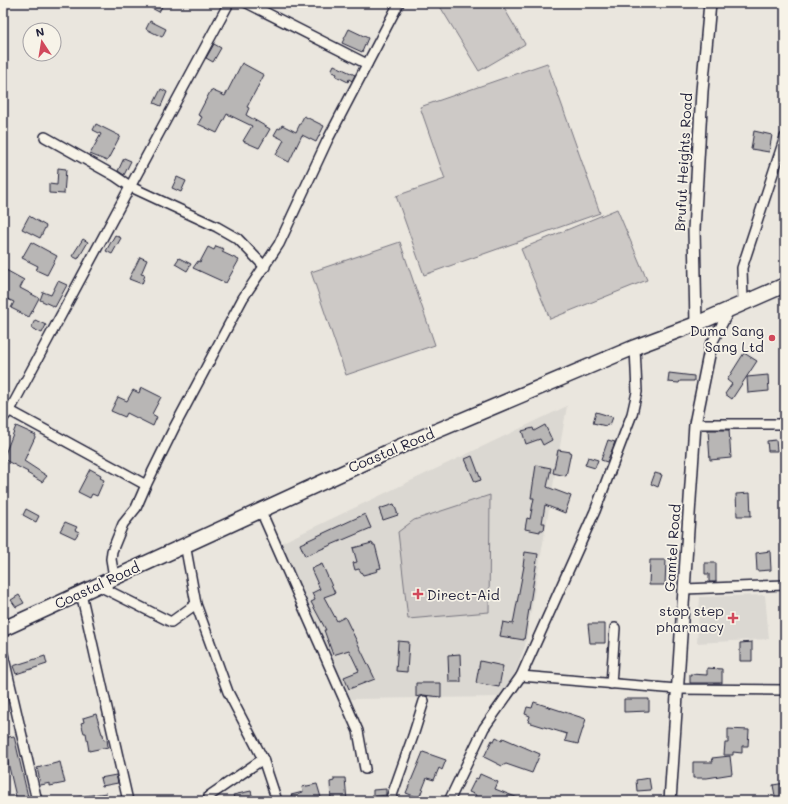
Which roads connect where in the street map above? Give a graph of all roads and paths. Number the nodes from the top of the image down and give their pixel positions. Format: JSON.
{"nodes":[{"id":1,"x":229,"y":3,"type":"edge"},
{"id":2,"x":247,"y":3,"type":"edge"},
{"id":3,"x":398,"y":3,"type":"edge"},
{"id":4,"x":710,"y":3,"type":"edge"},
{"id":5,"x":367,"y":64,"type":"junction"},
{"id":6,"x":45,"y":137,"type":"dead end"},
{"id":7,"x":785,"y":137,"type":"edge"},
{"id":8,"x":131,"y":187,"type":"junction"},
{"id":9,"x":265,"y":267,"type":"junction"},
{"id":10,"x":785,"y":285,"type":"edge"},
{"id":11,"x":737,"y":305,"type":"junction"},
{"id":12,"x":696,"y":324,"type":"junction"},
{"id":13,"x":711,"y":345,"type":"joint"},
{"id":14,"x":635,"y":347,"type":"junction"},
{"id":15,"x":6,"y":409,"type":"edge"},
{"id":16,"x":3,"y":418,"type":"edge"},
{"id":17,"x":695,"y":424,"type":"junction"},
{"id":18,"x":785,"y":424,"type":"edge"},
{"id":19,"x":146,"y":485,"type":"junction"},
{"id":20,"x":260,"y":509,"type":"junction"},
{"id":21,"x":185,"y":544,"type":"junction"},
{"id":22,"x":114,"y":577,"type":"junction"},
{"id":23,"x":97,"y":585,"type":"junction"},
{"id":24,"x":785,"y":585,"type":"edge"},
{"id":25,"x":684,"y":589,"type":"junction"},
{"id":26,"x":81,"y":593,"type":"junction"},
{"id":27,"x":196,"y":604,"type":"junction"},
{"id":28,"x":615,"y":628,"type":"dead end"},
{"id":29,"x":3,"y":629,"type":"edge"},
{"id":30,"x":3,"y":654,"type":"edge"},
{"id":31,"x":521,"y":676,"type":"junction"},
{"id":32,"x":610,"y":684,"type":"junction"},
{"id":33,"x":677,"y":689,"type":"junction"},
{"id":34,"x":785,"y":690,"type":"edge"},
{"id":35,"x":424,"y":701,"type":"dead end"},
{"id":36,"x":263,"y":759,"type":"junction"},
{"id":37,"x":365,"y":769,"type":"dead end"},
{"id":38,"x":37,"y":801,"type":"edge"},
{"id":39,"x":128,"y":801,"type":"edge"},
{"id":40,"x":209,"y":801,"type":"edge"},
{"id":41,"x":277,"y":801,"type":"edge"},
{"id":42,"x":390,"y":801,"type":"edge"},
{"id":43,"x":449,"y":801,"type":"edge"},
{"id":44,"x":670,"y":801,"type":"edge"}],
"edges":[{"from":1,"to":8,"type":"street"},
{"from":2,"to":5,"type":"street"},
{"from":3,"to":5,"type":"street"},
{"from":4,"to":12,"type":"street","name":"Brufut Heights Road"},
{"from":5,"to":9,"type":"street"},
{"from":6,"to":8,"type":"street"},
{"from":7,"to":11,"type":"street"},
{"from":8,"to":9,"type":"street"},
{"from":8,"to":15,"type":"street"},
{"from":9,"to":19,"type":"street"},
{"from":10,"to":11,"type":"main road","name":"Coastal Road"},
{"from":11,"to":12,"type":"main road","name":"Coastal Road"},
{"from":11,"to":13,"type":"street"},
{"from":12,"to":14,"type":"main road","name":"Coastal Road"},
{"from":13,"to":17,"type":"street","name":"Gamtel Road"},
{"from":14,"to":20,"type":"main road","name":"Coastal Road"},
{"from":14,"to":31,"type":"street"},
{"from":15,"to":16,"type":"street"},
{"from":15,"to":19,"type":"street"},
{"from":17,"to":18,"type":"street"},
{"from":17,"to":25,"type":"street","name":"Gamtel Road"},
{"from":19,"to":22,"type":"street"},
{"from":20,"to":21,"type":"main road","name":"Coastal Road"},
{"from":20,"to":37,"type":"street"},
{"from":21,"to":22,"type":"main road","name":"Coastal Road"},
{"from":21,"to":27,"type":"street"},
{"from":22,"to":23,"type":"main road","name":"Coastal Road"},
{"from":23,"to":26,"type":"main road","name":"Coastal Road"},
{"from":23,"to":27,"type":"street"},
{"from":24,"to":25,"type":"street"},
{"from":25,"to":33,"type":"street","name":"Gamtel Road"},
{"from":26,"to":29,"type":"main road","name":"Coastal Road"},
{"from":26,"to":39,"type":"street"},
{"from":27,"to":36,"type":"street"},
{"from":28,"to":32,"type":"street"},
{"from":30,"to":38,"type":"street"},
{"from":31,"to":32,"type":"street"},
{"from":31,"to":43,"type":"street"},
{"from":32,"to":33,"type":"street"},
{"from":33,"to":34,"type":"street"},
{"from":33,"to":44,"type":"street","name":"Gamtel Road"},
{"from":35,"to":42,"type":"street"},
{"from":36,"to":40,"type":"street"},
{"from":36,"to":41,"type":"street"}]}
